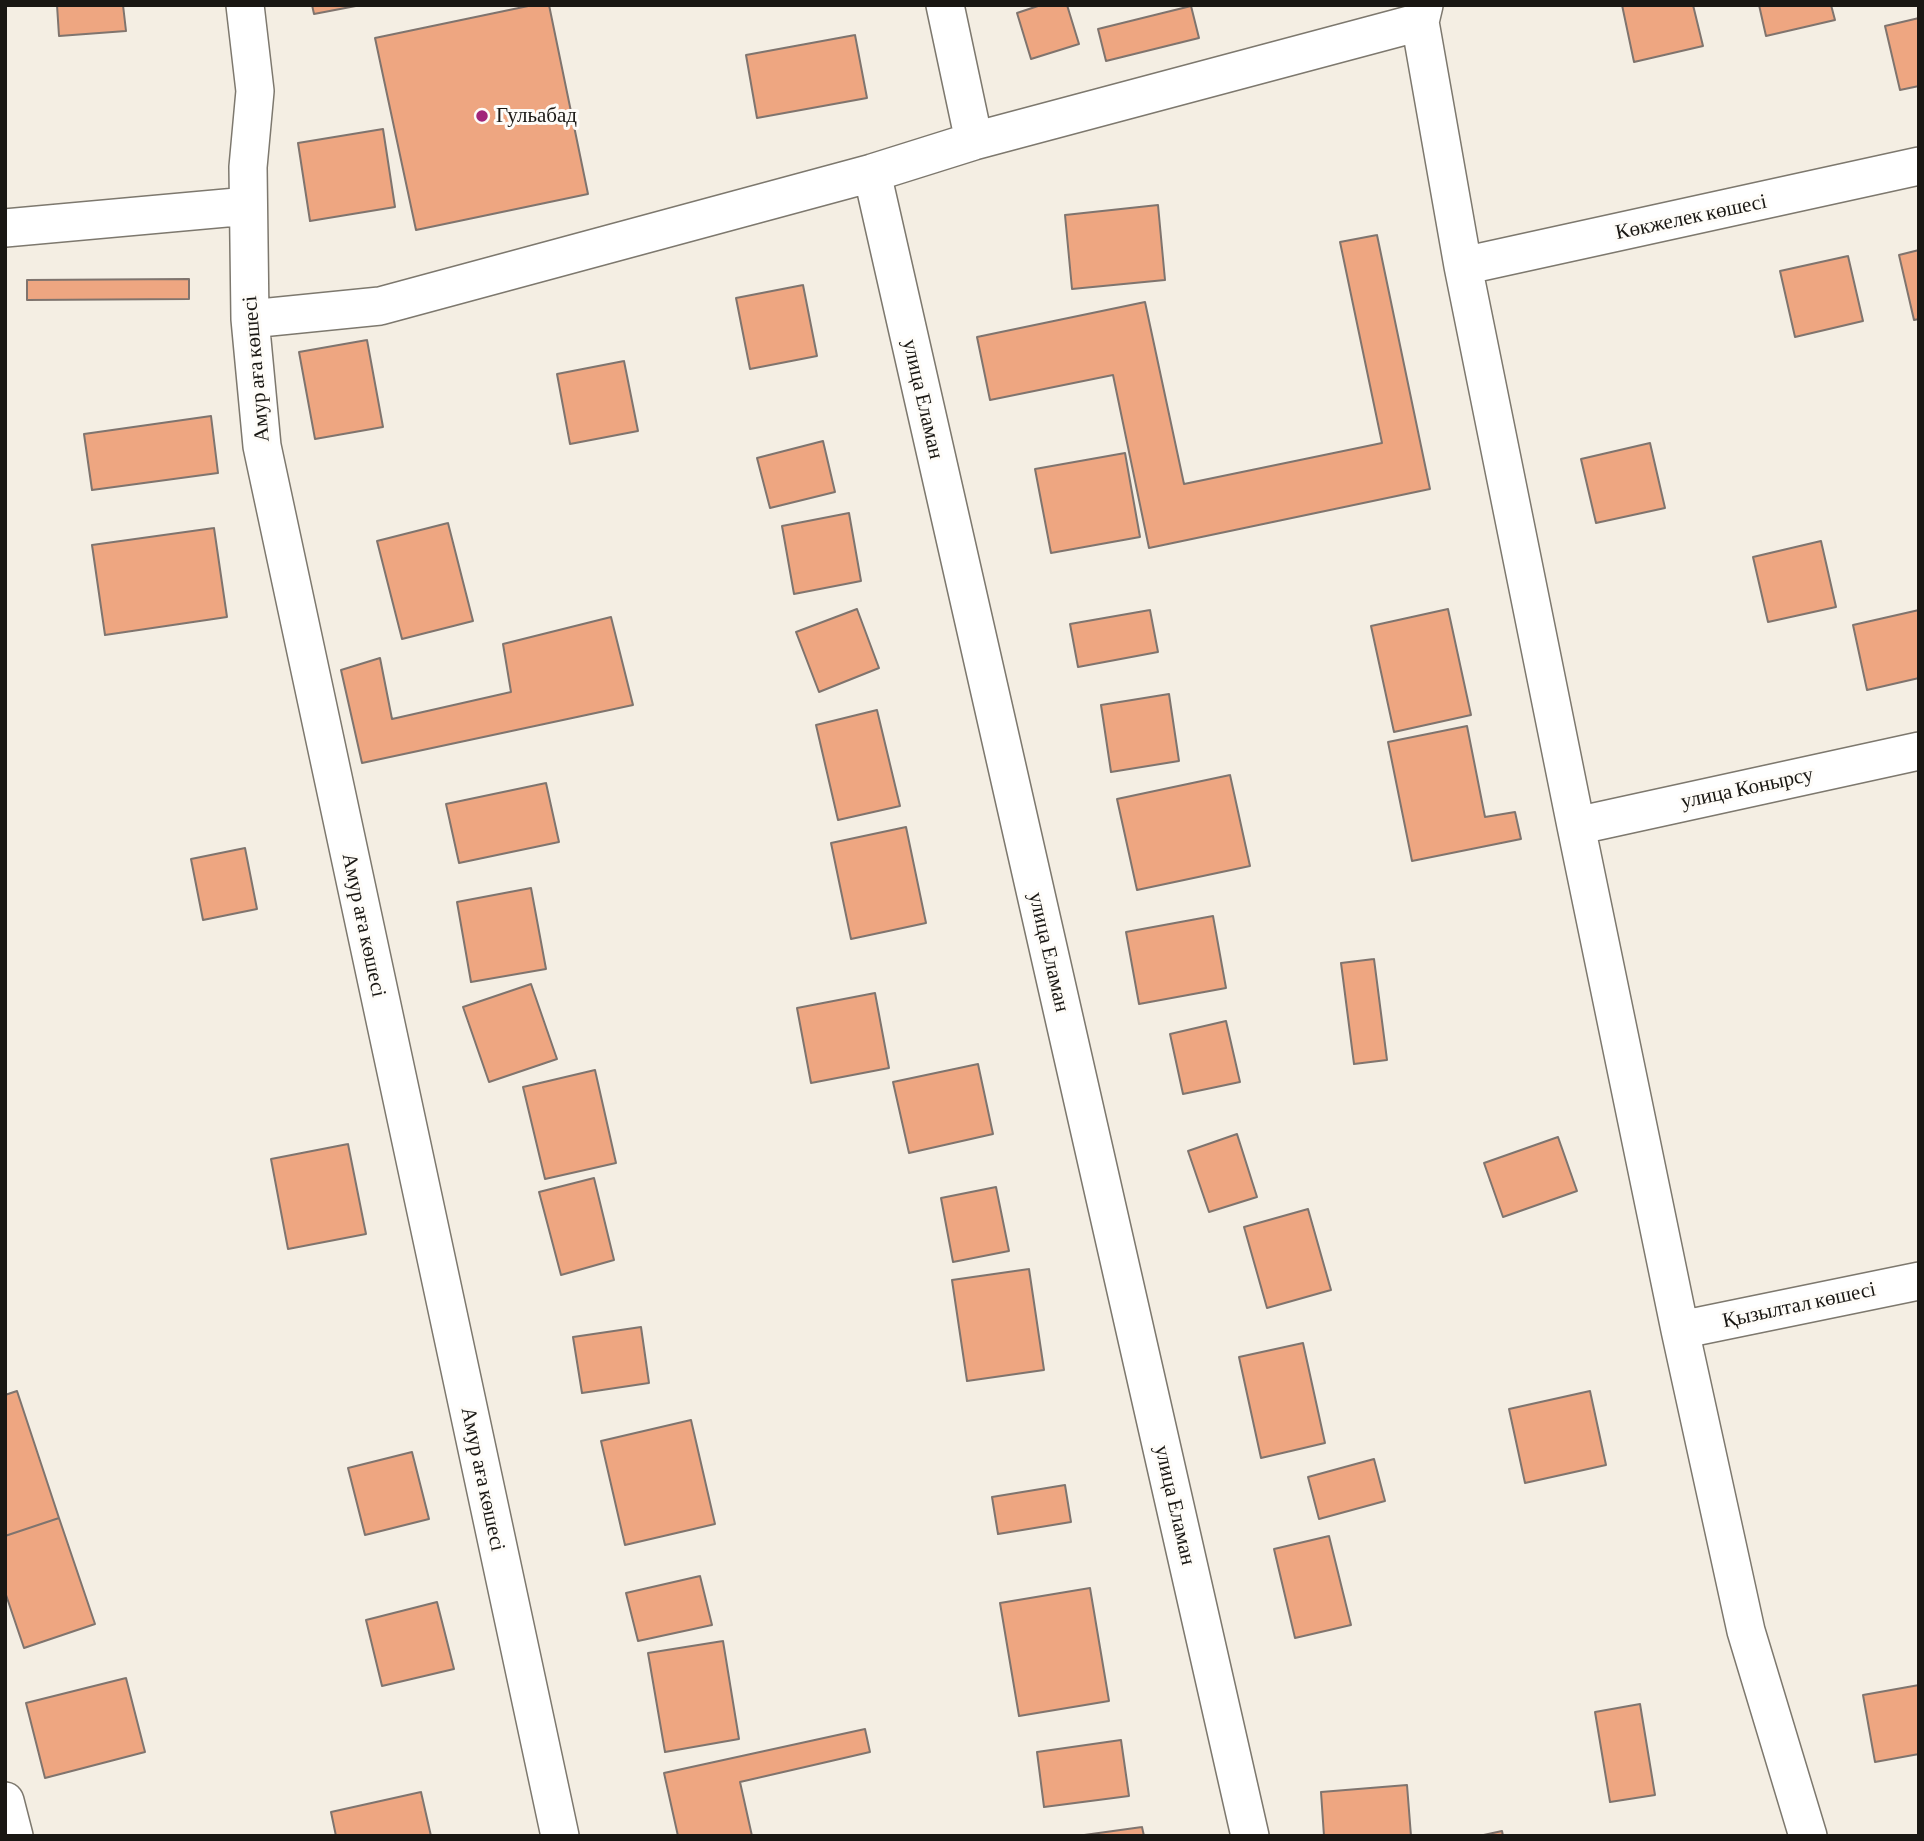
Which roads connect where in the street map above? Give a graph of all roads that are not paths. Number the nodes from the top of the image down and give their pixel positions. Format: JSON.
{"nodes":[{"id":1,"x":245,"y":5,"type":"edge"},
{"id":2,"x":945,"y":5,"type":"edge"},
{"id":3,"x":1422,"y":14,"type":"edge"},
{"id":4,"x":974,"y":141,"type":"junction"},
{"id":5,"x":1919,"y":166,"type":"edge"},
{"id":6,"x":872,"y":173,"type":"junction"},
{"id":7,"x":248,"y":206,"type":"junction"},
{"id":8,"x":5,"y":228,"type":"edge"},
{"id":9,"x":1463,"y":267,"type":"junction"},
{"id":10,"x":250,"y":319,"type":"junction"},
{"id":11,"x":1919,"y":751,"type":"edge"},
{"id":12,"x":1576,"y":826,"type":"junction"},
{"id":13,"x":1919,"y":1281,"type":"edge"},
{"id":14,"x":1680,"y":1330,"type":"junction"},
{"id":15,"x":5,"y":1801,"type":"edge"},
{"id":16,"x":15,"y":1836,"type":"edge"},
{"id":17,"x":560,"y":1836,"type":"edge"},
{"id":18,"x":1250,"y":1836,"type":"edge"},
{"id":19,"x":1808,"y":1836,"type":"edge"}],
"edges":[{"from":1,"to":7,"type":"street","name":"Амур аға көшесі"},
{"from":2,"to":4,"type":"street"},
{"from":3,"to":4,"type":"street"},
{"from":3,"to":9,"type":"street"},
{"from":4,"to":6,"type":"street"},
{"from":5,"to":9,"type":"street","name":"Көкжелек көшесі"},
{"from":6,"to":10,"type":"street"},
{"from":6,"to":18,"type":"street","name":"улица Еламан"},
{"from":7,"to":8,"type":"street"},
{"from":7,"to":10,"type":"street","name":"Амур аға көшесі"},
{"from":9,"to":12,"type":"street"},
{"from":10,"to":17,"type":"street","name":"Амур аға көшесі"},
{"from":11,"to":12,"type":"street","name":"улица Конырсу"},
{"from":12,"to":14,"type":"street"},
{"from":13,"to":14,"type":"street","name":"Қызылтал көшесі"},
{"from":14,"to":19,"type":"street"},
{"from":15,"to":16,"type":"street"}]}
